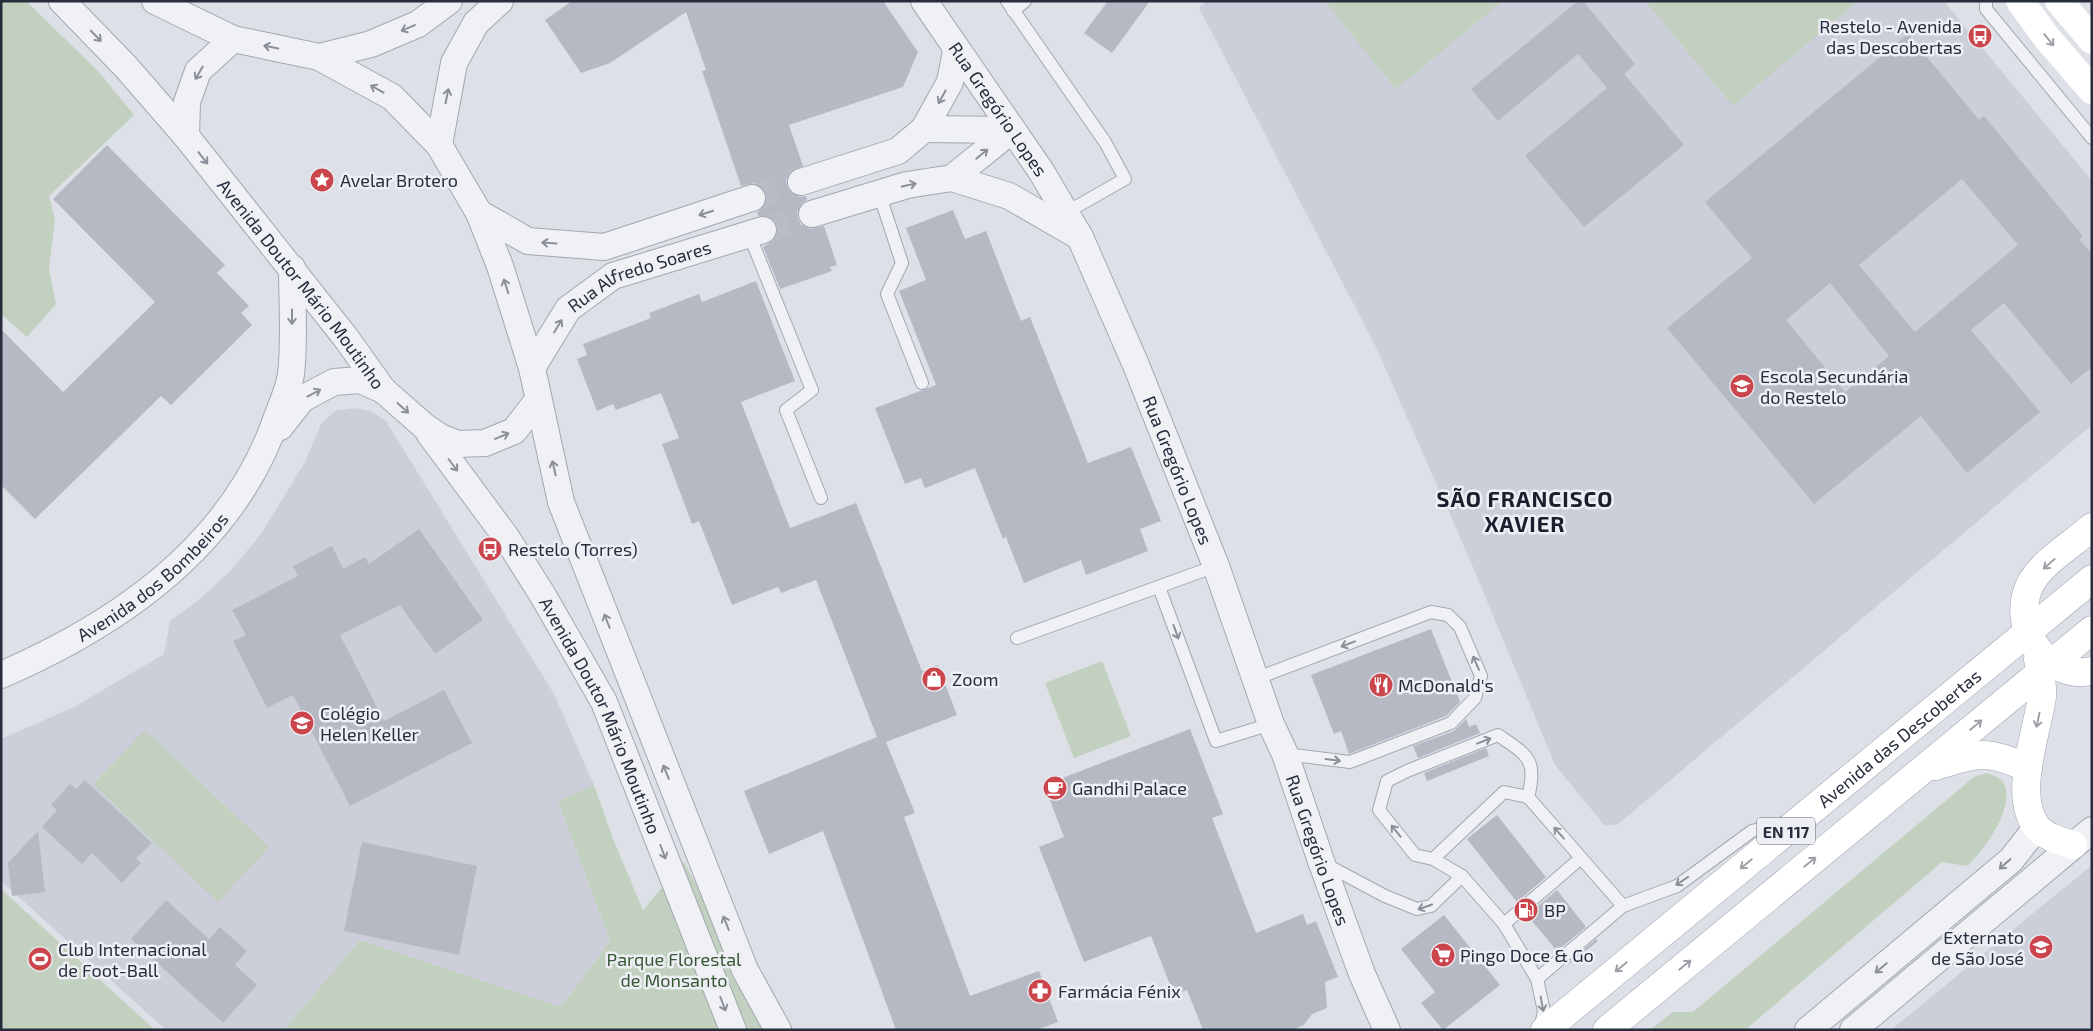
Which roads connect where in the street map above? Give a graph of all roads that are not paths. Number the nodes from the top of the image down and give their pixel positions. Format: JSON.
{"nodes":[{"id":1,"x":62,"y":1,"type":"edge"},
{"id":2,"x":155,"y":1,"type":"edge"},
{"id":3,"x":449,"y":1,"type":"edge"},
{"id":4,"x":500,"y":1,"type":"edge"},
{"id":5,"x":924,"y":1,"type":"edge"},
{"id":6,"x":1025,"y":1,"type":"edge"},
{"id":7,"x":1986,"y":1,"type":"edge"},
{"id":8,"x":2020,"y":1,"type":"edge"},
{"id":9,"x":2058,"y":1,"type":"edge"},
{"id":10,"x":1010,"y":6,"type":"edge"},
{"id":11,"x":233,"y":39,"type":"junction"},
{"id":12,"x":2092,"y":40,"type":"edge"},
{"id":13,"x":956,"y":51,"type":"junction"},
{"id":14,"x":319,"y":57,"type":"junction"},
{"id":15,"x":2092,"y":90,"type":"edge"},
{"id":16,"x":924,"y":129,"type":"junction"},
{"id":17,"x":1012,"y":130,"type":"junction"},
{"id":18,"x":186,"y":136,"type":"junction"},
{"id":19,"x":2092,"y":138,"type":"edge"},
{"id":20,"x":439,"y":145,"type":"junction"},
{"id":21,"x":952,"y":178,"type":"junction"},
{"id":22,"x":801,"y":182,"type":"tunnel mouth"},
{"id":23,"x":879,"y":194,"type":"junction"},
{"id":24,"x":1066,"y":212,"type":"junction"},
{"id":25,"x":478,"y":213,"type":"junction"},
{"id":26,"x":812,"y":214,"type":"tunnel mouth"},
{"id":27,"x":756,"y":232,"type":"junction"},
{"id":28,"x":1080,"y":237,"type":"junction"},
{"id":29,"x":292,"y":268,"type":"junction"},
{"id":30,"x":532,"y":368,"type":"junction"},
{"id":31,"x":922,"y":383,"type":"dead end"},
{"id":32,"x":383,"y":390,"type":"junction"},
{"id":33,"x":538,"y":400,"type":"junction"},
{"id":34,"x":424,"y":426,"type":"junction"},
{"id":35,"x":269,"y":441,"type":"junction"},
{"id":36,"x":820,"y":498,"type":"dead end"},
{"id":37,"x":2092,"y":528,"type":"edge"},
{"id":38,"x":1216,"y":566,"type":"junction"},
{"id":39,"x":2092,"y":579,"type":"edge"},
{"id":40,"x":1159,"y":587,"type":"junction"},
{"id":41,"x":2092,"y":630,"type":"edge"},
{"id":42,"x":1017,"y":638,"type":"dead end"},
{"id":43,"x":2038,"y":653,"type":"junction"},
{"id":44,"x":2092,"y":671,"type":"edge"},
{"id":45,"x":1,"y":675,"type":"edge"},
{"id":46,"x":1255,"y":679,"type":"junction"},
{"id":47,"x":1271,"y":724,"type":"junction"},
{"id":48,"x":1284,"y":754,"type":"junction"},
{"id":49,"x":2028,"y":768,"type":"junction"},
{"id":50,"x":1924,"y":769,"type":"junction"},
{"id":51,"x":1528,"y":797,"type":"junction"},
{"id":52,"x":1801,"y":819,"type":"junction"},
{"id":53,"x":2037,"y":827,"type":"junction"},
{"id":54,"x":2082,"y":838,"type":"edge"},
{"id":55,"x":1581,"y":858,"type":"junction"},
{"id":56,"x":1433,"y":859,"type":"junction"},
{"id":57,"x":1321,"y":861,"type":"junction"},
{"id":58,"x":1462,"y":876,"type":"junction"},
{"id":59,"x":1622,"y":906,"type":"junction"},
{"id":60,"x":1504,"y":924,"type":"junction"},
{"id":61,"x":1362,"y":974,"type":"junction"},
{"id":62,"x":1537,"y":979,"type":"junction"},
{"id":63,"x":733,"y":1030,"type":"edge"},
{"id":64,"x":778,"y":1030,"type":"edge"},
{"id":65,"x":1368,"y":1030,"type":"edge"},
{"id":66,"x":1387,"y":1030,"type":"edge"},
{"id":67,"x":1540,"y":1030,"type":"edge"},
{"id":68,"x":1545,"y":1030,"type":"edge"},
{"id":69,"x":1607,"y":1030,"type":"edge"},
{"id":70,"x":1808,"y":1030,"type":"edge"},
{"id":71,"x":1853,"y":1030,"type":"edge"}],
"edges":[{"from":1,"to":18,"type":"street","name":"Avenida Doutor Mário Moutinho","one_way":true},
{"from":2,"to":11,"type":"street","name":"Avenida Doutor Mário Moutinho"},
{"from":3,"to":14,"type":"street","one_way":true},
{"from":20,"to":4,"type":"street","one_way":true},
{"from":5,"to":13,"type":"street","name":"Rua Gregório Lopes"},
{"from":6,"to":10,"type":"lane"},
{"from":7,"to":19,"type":"lane"},
{"from":8,"to":15,"type":"main road","one_way":true},
{"from":9,"to":12,"type":"main road"},
{"from":10,"to":24,"type":"lane"},
{"from":14,"to":11,"type":"street","name":"Avenida Doutor Mário Moutinho","one_way":true},
{"from":11,"to":18,"type":"street","one_way":true},
{"from":13,"to":16,"type":"street","one_way":true},
{"from":13,"to":17,"type":"street","name":"Rua Gregório Lopes"},
{"from":20,"to":14,"type":"street","name":"Avenida Doutor Mário Moutinho","one_way":true},
{"from":16,"to":17,"type":"street"},
{"from":16,"to":22,"type":"street"},
{"from":21,"to":17,"type":"street","one_way":true},
{"from":17,"to":24,"type":"street","name":"Rua Gregório Lopes"},
{"from":18,"to":29,"type":"street","name":"Avenida Doutor Mário Moutinho","one_way":true},
{"from":20,"to":25,"type":"street","name":"Avenida Doutor Mário Moutinho"},
{"from":23,"to":21,"type":"street","one_way":true},
{"from":21,"to":28,"type":"street"},
{"from":23,"to":26,"type":"street"},
{"from":23,"to":31,"type":"lane"},
{"from":24,"to":28,"type":"street","name":"Rua Gregório Lopes"},
{"from":27,"to":25,"type":"street","name":"Rua Alfredo Soares","one_way":true},
{"from":30,"to":25,"type":"street","name":"Avenida Doutor Mário Moutinho","one_way":true},
{"from":30,"to":27,"type":"street","name":"Rua Alfredo Soares","one_way":true},
{"from":27,"to":36,"type":"lane"},
{"from":28,"to":38,"type":"street","name":"Rua Gregório Lopes"},
{"from":29,"to":32,"type":"street","name":"Avenida Doutor Mário Moutinho"},
{"from":29,"to":35,"type":"street","name":"Avenida dos Bombeiros","one_way":true},
{"from":30,"to":33,"type":"street","name":"Avenida Doutor Mário Moutinho"},
{"from":32,"to":34,"type":"street","name":"Avenida Doutor Mário Moutinho","one_way":true},
{"from":35,"to":32,"type":"street","name":"Avenida dos Bombeiros","one_way":true},
{"from":34,"to":33,"type":"street","name":"Avenida Doutor Mário Moutinho","one_way":true},
{"from":64,"to":33,"type":"street","name":"Avenida Doutor Mário Moutinho","one_way":true},
{"from":34,"to":63,"type":"street","name":"Avenida Doutor Mário Moutinho","one_way":true},
{"from":35,"to":45,"type":"street","name":"Avenida dos Bombeiros"},
{"from":37,"to":43,"type":"main road","one_way":true},
{"from":38,"to":40,"type":"lane"},
{"from":38,"to":46,"type":"street","name":"Rua Gregório Lopes"},
{"from":39,"to":43,"type":"main road","name":"Avenida das Descobertas","number":"EN 117"},
{"from":40,"to":42,"type":"lane"},
{"from":40,"to":47,"type":"lane","one_way":true},
{"from":41,"to":43,"type":"main road","name":"Avenida das Descobertas"},
{"from":43,"to":44,"type":"main road"},
{"from":43,"to":49,"type":"main road","one_way":true},
{"from":50,"to":43,"type":"main road","name":"Avenida das Descobertas","one_way":true},
{"from":43,"to":52,"type":"main road","name":"Avenida das Descobertas","number":"EN 117"},
{"from":46,"to":47,"type":"street","name":"Rua Gregório Lopes"},
{"from":48,"to":46,"type":"lane","one_way":true},
{"from":47,"to":48,"type":"street","name":"Rua Gregório Lopes"},
{"from":48,"to":57,"type":"street","name":"Rua Gregório Lopes"},
{"from":49,"to":50,"type":"main road"},
{"from":49,"to":53,"type":"main road"},
{"from":69,"to":50,"type":"main road","name":"Avenida das Descobertas","one_way":true},
{"from":55,"to":51,"type":"lane","one_way":true},
{"from":51,"to":56,"type":"lane"},
{"from":56,"to":51,"type":"lane","one_way":true},
{"from":52,"to":59,"type":"lane","one_way":true},
{"from":52,"to":68,"type":"main road","name":"Avenida das Descobertas","number":"EN 117","one_way":true},
{"from":53,"to":54,"type":"main road"},
{"from":53,"to":70,"type":"street","one_way":true},
{"from":54,"to":71,"type":"street"},
{"from":55,"to":59,"type":"lane"},
{"from":55,"to":60,"type":"lane"},
{"from":56,"to":58,"type":"lane"},
{"from":58,"to":57,"type":"lane","one_way":true},
{"from":57,"to":61,"type":"street","name":"Rua Gregório Lopes"},
{"from":58,"to":60,"type":"lane"},
{"from":59,"to":62,"type":"lane"},
{"from":60,"to":62,"type":"lane"},
{"from":61,"to":65,"type":"street","name":"Rua Gregório Lopes"},
{"from":61,"to":66,"type":"street","name":"Rua Gregório Lopes"},
{"from":62,"to":67,"type":"lane","one_way":true}]}
